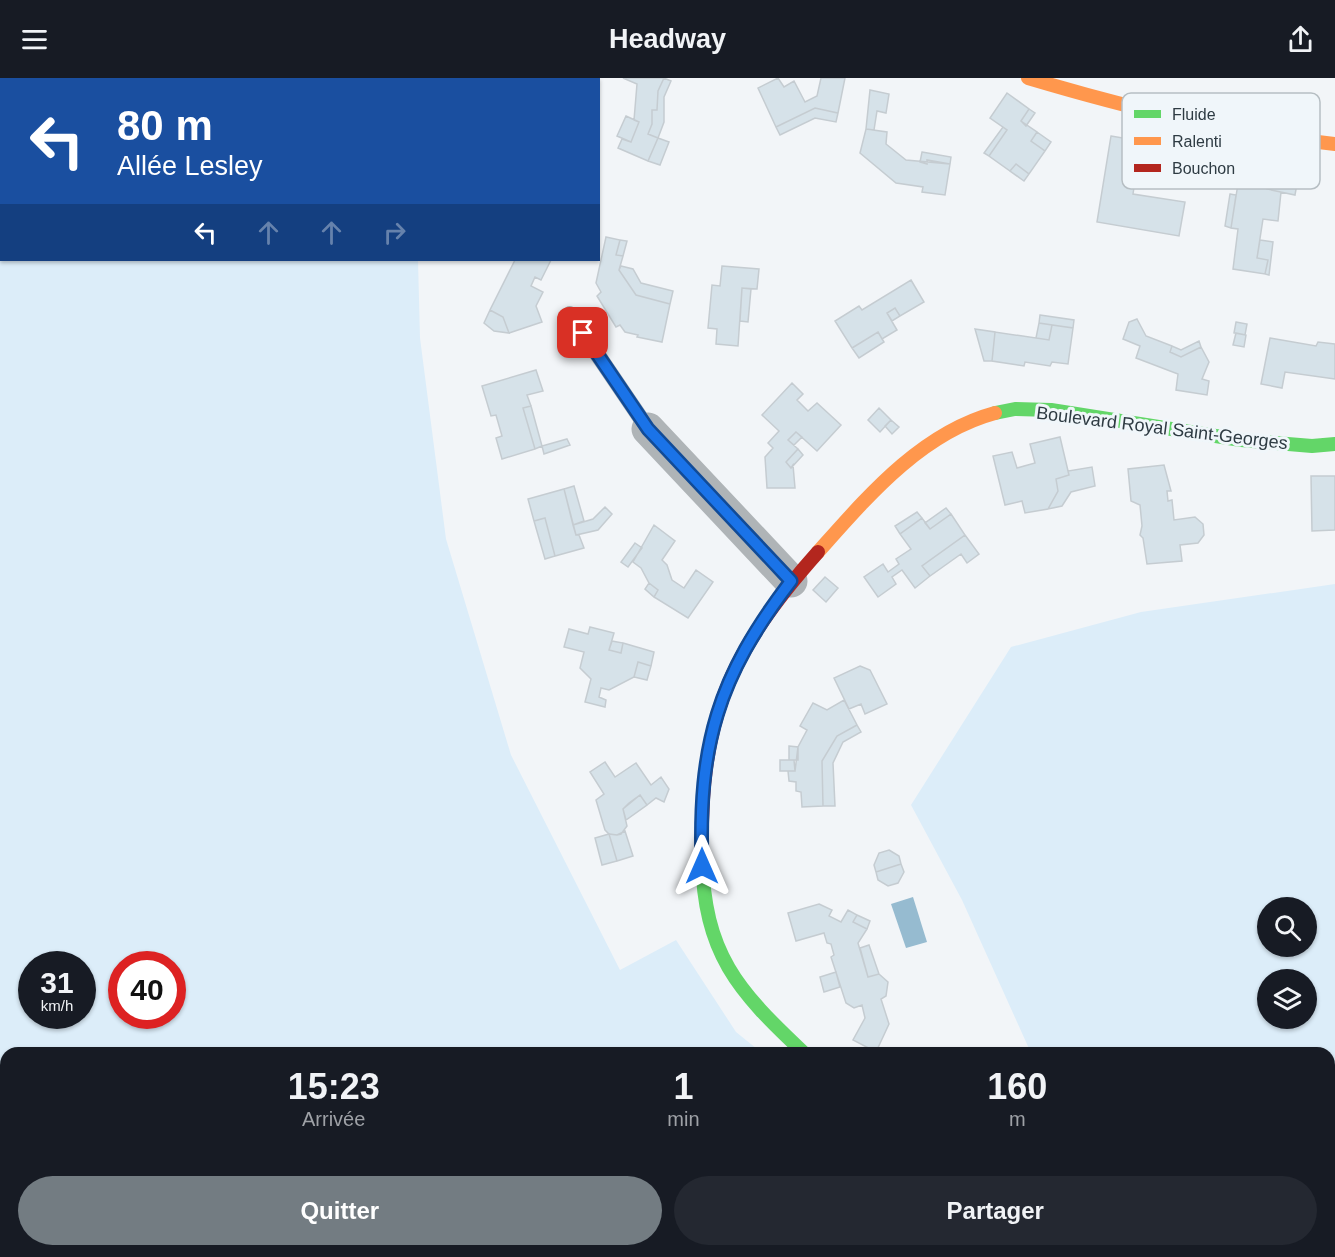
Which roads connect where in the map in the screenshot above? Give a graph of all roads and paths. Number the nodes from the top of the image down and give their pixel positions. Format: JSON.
{"nodes":[{"id":1,"x":1028,"y":78,"type":"edge"},
{"id":2,"x":1122,"y":106,"type":"edge"},
{"id":3,"x":1320,"y":143,"type":"edge"},
{"id":4,"x":1335,"y":144,"type":"edge"},
{"id":5,"x":570,"y":314,"type":"dead end"},
{"id":6,"x":648,"y":429,"type":"joint"},
{"id":7,"x":1335,"y":444,"type":"edge"},
{"id":8,"x":791,"y":581,"type":"junction"},
{"id":9,"x":798,"y":1047,"type":"edge"}],
"edges":[{"from":1,"to":2,"type":"street"},
{"from":3,"to":4,"type":"street"},
{"from":5,"to":6,"type":"lane"},
{"from":6,"to":8,"type":"street"},
{"from":7,"to":8,"type":"street","name":"Boulevard Royal Saint-Georges"},
{"from":8,"to":9,"type":"street","name":"Boulevard Royal Saint-Georges"}]}
